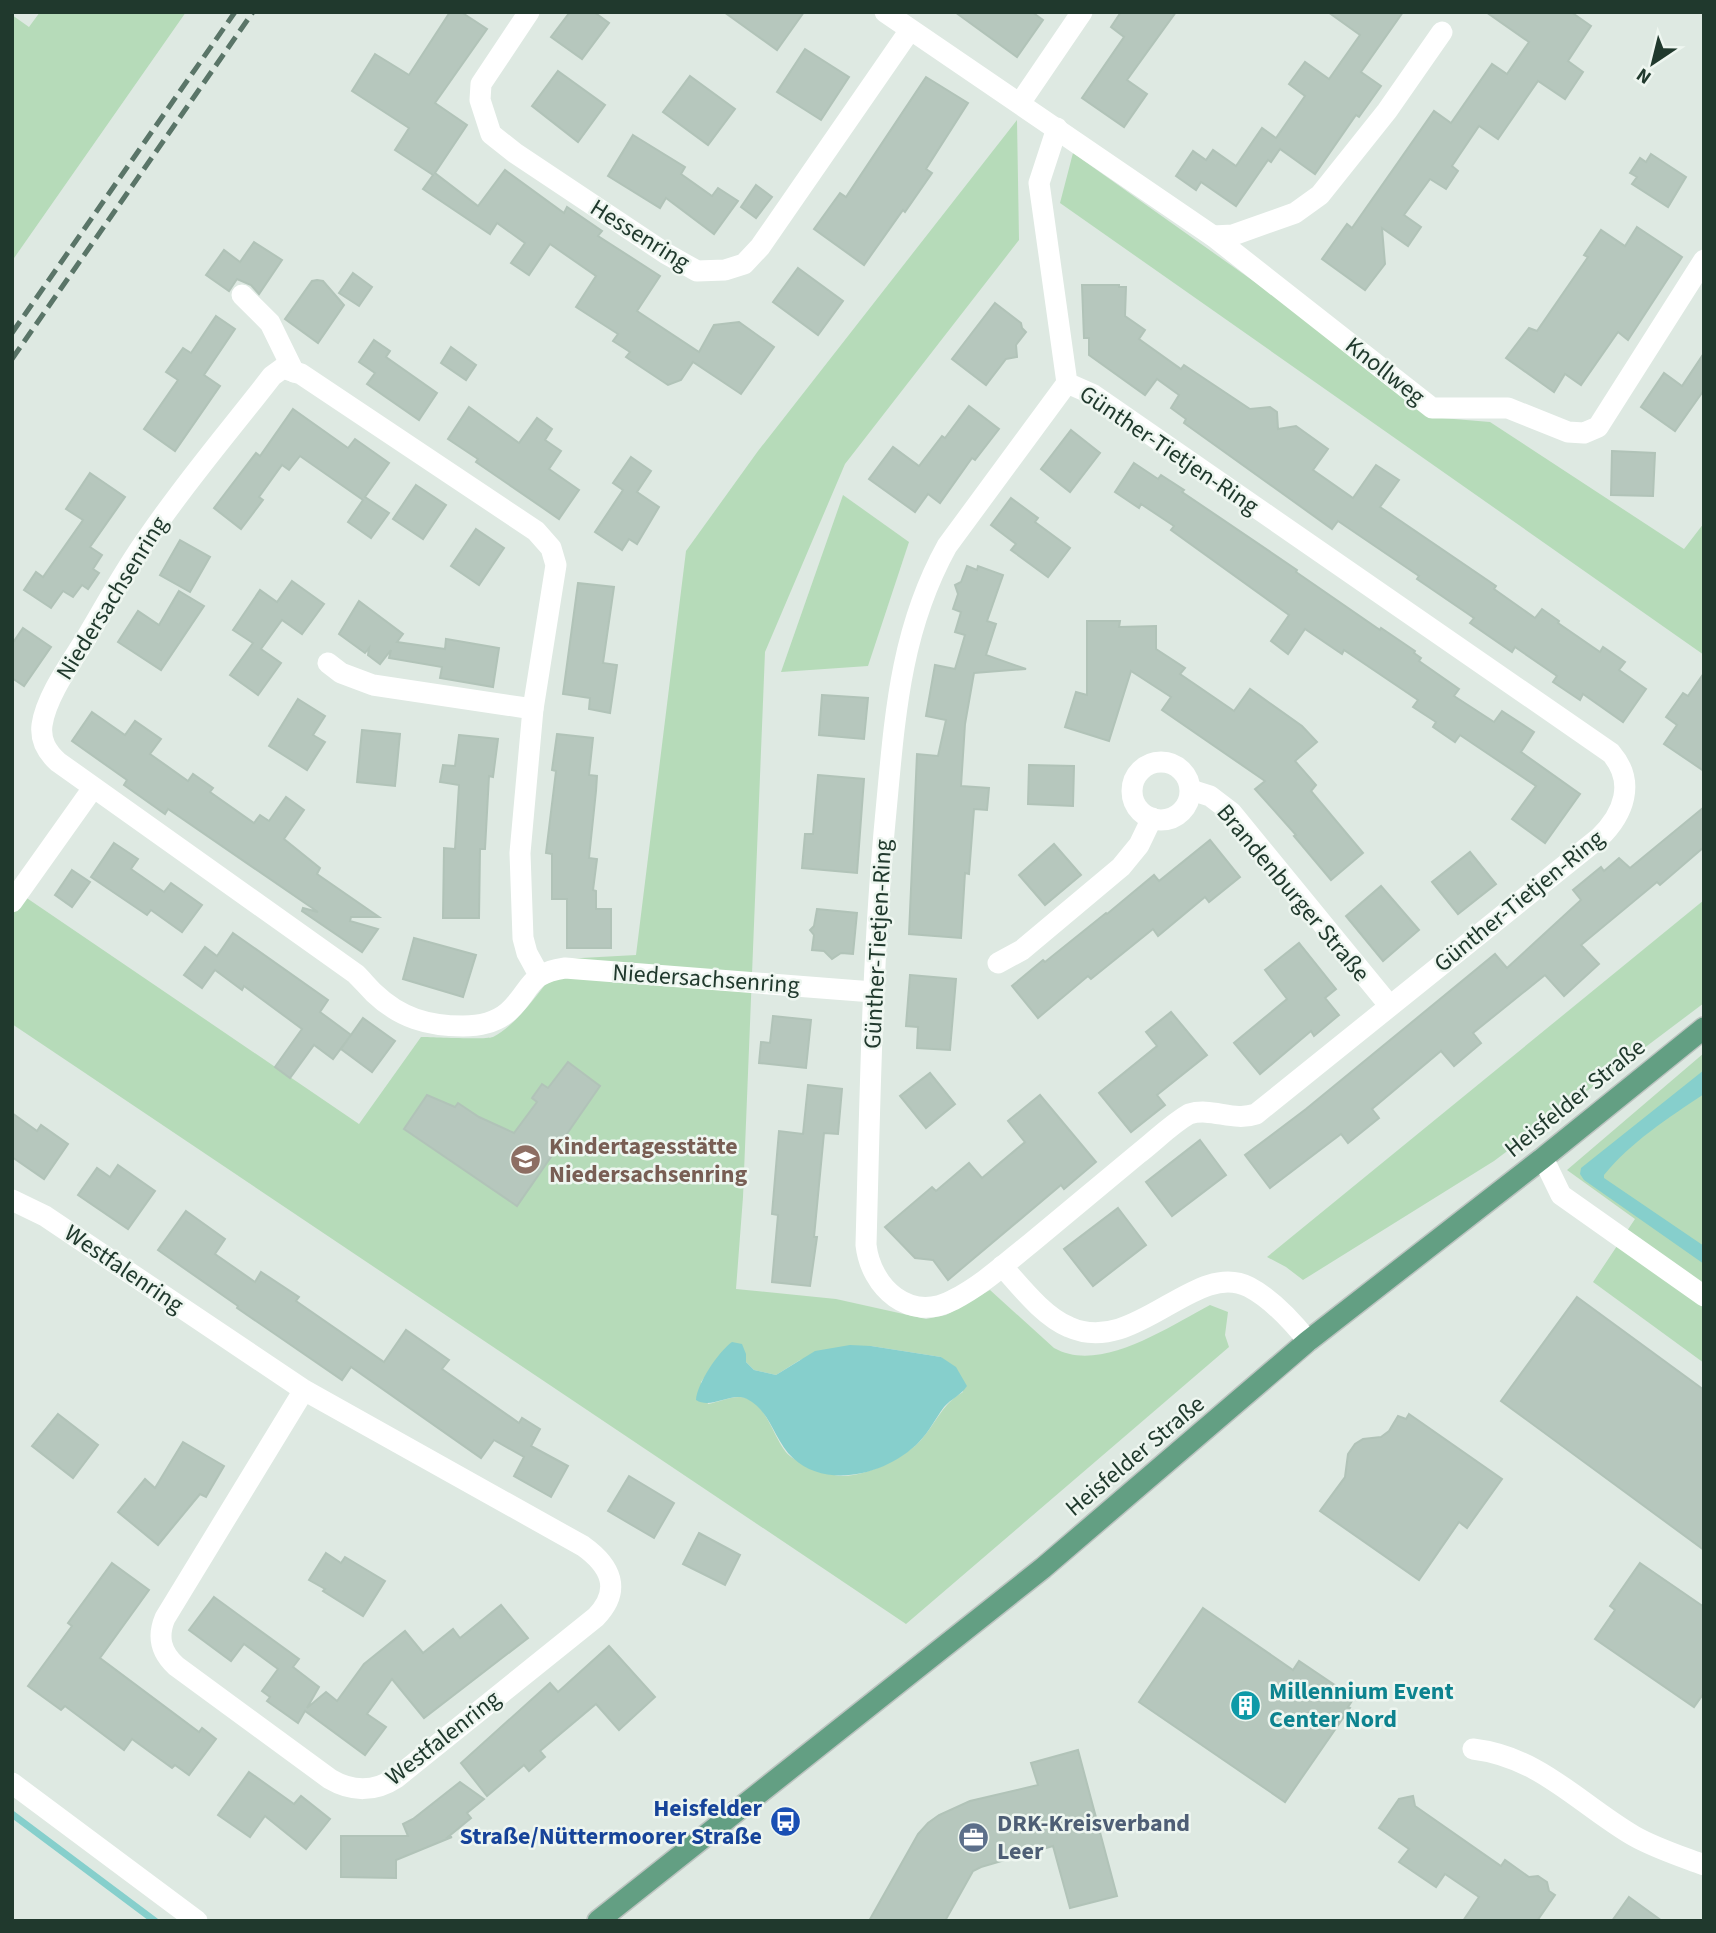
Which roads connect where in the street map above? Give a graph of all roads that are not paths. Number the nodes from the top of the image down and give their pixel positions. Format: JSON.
{"nodes":[{"id":1,"x":529,"y":12,"type":"edge"},
{"id":2,"x":886,"y":12,"type":"edge"},
{"id":3,"x":1082,"y":12,"type":"edge"},
{"id":4,"x":910,"y":30,"type":"junction"},
{"id":5,"x":1442,"y":32,"type":"dead end"},
{"id":6,"x":1020,"y":103,"type":"junction"},
{"id":7,"x":1057,"y":128,"type":"junction"},
{"id":8,"x":1213,"y":236,"type":"junction"},
{"id":9,"x":1704,"y":260,"type":"edge"},
{"id":10,"x":242,"y":295,"type":"dead end"},
{"id":11,"x":294,"y":372,"type":"junction"},
{"id":12,"x":1067,"y":383,"type":"junction"},
{"id":13,"x":328,"y":663,"type":"dead end"},
{"id":14,"x":533,"y":709,"type":"junction"},
{"id":15,"x":93,"y":788,"type":"junction"},
{"id":16,"x":1191,"y":790,"type":"junction"},
{"id":17,"x":1152,"y":818,"type":"junction"},
{"id":18,"x":12,"y":902,"type":"edge"},
{"id":19,"x":998,"y":964,"type":"dead end"},
{"id":20,"x":539,"y":975,"type":"junction"},
{"id":21,"x":873,"y":992,"type":"junction"},
{"id":22,"x":1389,"y":1006,"type":"junction"},
{"id":23,"x":1704,"y":1028,"type":"edge"},
{"id":24,"x":1543,"y":1158,"type":"junction"},
{"id":25,"x":12,"y":1199,"type":"edge"},
{"id":26,"x":1002,"y":1266,"type":"junction"},
{"id":27,"x":1704,"y":1296,"type":"edge"},
{"id":28,"x":1308,"y":1341,"type":"junction"},
{"id":29,"x":304,"y":1391,"type":"junction"},
{"id":30,"x":1473,"y":1749,"type":"dead end"},
{"id":31,"x":12,"y":1783,"type":"edge"},
{"id":32,"x":1704,"y":1865,"type":"edge"},
{"id":33,"x":197,"y":1921,"type":"edge"},
{"id":34,"x":598,"y":1921,"type":"edge"}],
"edges":[{"from":1,"to":4,"type":"street","name":"Hessenring"},
{"from":2,"to":4,"type":"street","name":"Knollweg"},
{"from":3,"to":6,"type":"street"},
{"from":4,"to":6,"type":"street","name":"Knollweg"},
{"from":5,"to":8,"type":"street"},
{"from":6,"to":7,"type":"street","name":"Knollweg"},
{"from":7,"to":8,"type":"street","name":"Knollweg"},
{"from":7,"to":12,"type":"street","name":"Günther-Tietjen-Ring"},
{"from":8,"to":9,"type":"street","name":"Knollweg"},
{"from":10,"to":11,"type":"street"},
{"from":11,"to":14,"type":"street"},
{"from":11,"to":15,"type":"street","name":"Niedersachsenring"},
{"from":12,"to":21,"type":"street","name":"Günther-Tietjen-Ring"},
{"from":12,"to":22,"type":"street","name":"Günther-Tietjen-Ring"},
{"from":13,"to":14,"type":"street"},
{"from":14,"to":20,"type":"street"},
{"from":15,"to":18,"type":"street"},
{"from":15,"to":20,"type":"street","name":"Niedersachsenring"},
{"from":16,"to":17,"type":"street","name":"Brandenburger Straße"},
{"from":16,"to":17,"type":"street","name":"Brandenburger Straße"},
{"from":16,"to":22,"type":"street","name":"Brandenburger Straße"},
{"from":17,"to":19,"type":"street"},
{"from":20,"to":21,"type":"street","name":"Niedersachsenring"},
{"from":21,"to":26,"type":"street","name":"Günther-Tietjen-Ring"},
{"from":22,"to":26,"type":"street","name":"Günther-Tietjen-Ring"},
{"from":23,"to":24,"type":"main road","name":"Heisfelder Straße"},
{"from":24,"to":27,"type":"street"},
{"from":24,"to":28,"type":"main road","name":"Heisfelder Straße"},
{"from":25,"to":29,"type":"street","name":"Westfalenring"},
{"from":26,"to":28,"type":"street"},
{"from":28,"to":34,"type":"main road","name":"Heisfelder Straße"},
{"from":29,"to":29,"type":"street","name":"Westfalenring"},
{"from":30,"to":32,"type":"street"},
{"from":31,"to":33,"type":"street"}]}
